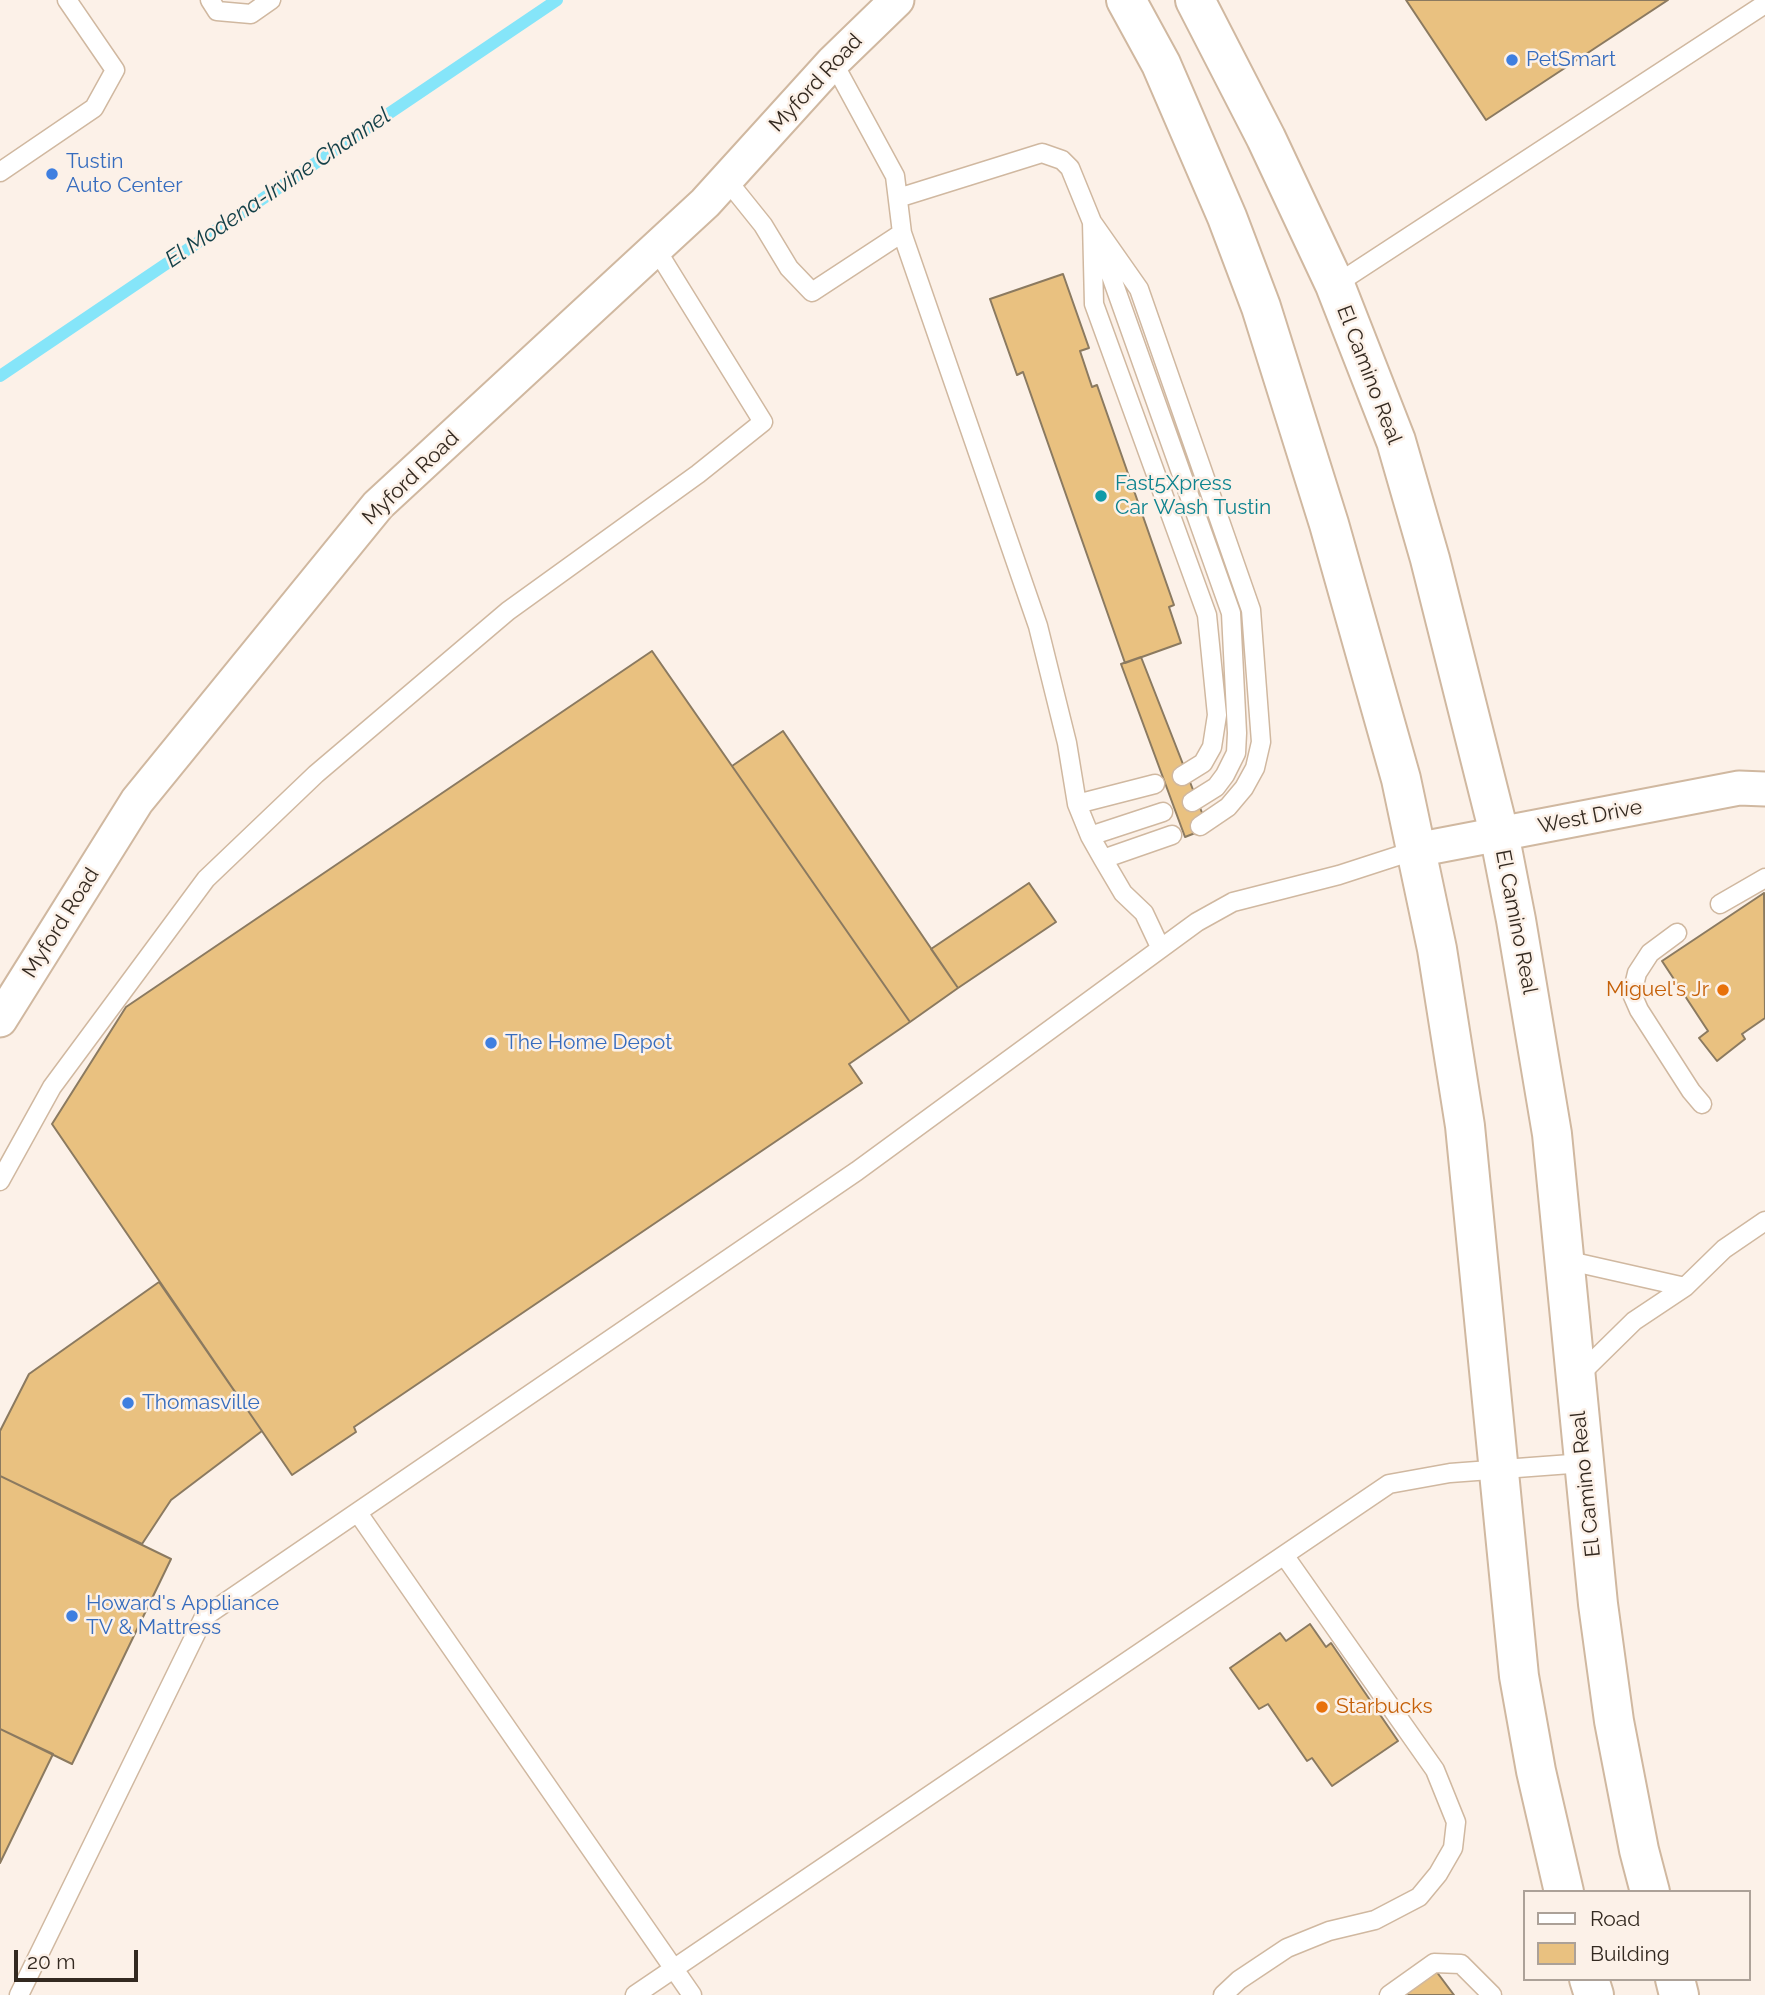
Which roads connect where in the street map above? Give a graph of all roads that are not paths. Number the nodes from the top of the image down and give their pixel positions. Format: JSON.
{"nodes":[{"id":1,"x":67,"y":0,"type":"edge"},
{"id":2,"x":210,"y":0,"type":"edge"},
{"id":3,"x":271,"y":0,"type":"edge"},
{"id":4,"x":897,"y":0,"type":"edge"},
{"id":5,"x":1126,"y":0,"type":"edge"},
{"id":6,"x":1195,"y":0,"type":"edge"},
{"id":7,"x":1765,"y":4,"type":"edge"},
{"id":8,"x":833,"y":62,"type":"junction"},
{"id":9,"x":0,"y":172,"type":"edge"},
{"id":10,"x":726,"y":179,"type":"junction"},
{"id":11,"x":898,"y":198,"type":"junction"},
{"id":12,"x":1092,"y":222,"type":"junction"},
{"id":13,"x":902,"y":233,"type":"junction"},
{"id":14,"x":656,"y":249,"type":"junction"},
{"id":15,"x":1335,"y":285,"type":"junction"},
{"id":16,"x":1182,"y":776,"type":"dead end"},
{"id":17,"x":1155,"y":784,"type":"dead end"},
{"id":18,"x":1765,"y":789,"type":"edge"},
{"id":19,"x":1192,"y":802,"type":"dead end"},
{"id":20,"x":1077,"y":804,"type":"junction"},
{"id":21,"x":1163,"y":812,"type":"dead end"},
{"id":22,"x":1200,"y":826,"type":"dead end"},
{"id":23,"x":1499,"y":833,"type":"junction"},
{"id":24,"x":1172,"y":835,"type":"dead end"},
{"id":25,"x":1090,"y":836,"type":"junction"},
{"id":26,"x":1416,"y":850,"type":"junction"},
{"id":27,"x":1103,"y":859,"type":"junction"},
{"id":28,"x":1765,"y":878,"type":"edge"},
{"id":29,"x":1720,"y":904,"type":"dead end"},
{"id":30,"x":1677,"y":933,"type":"dead end"},
{"id":31,"x":1160,"y":947,"type":"junction"},
{"id":32,"x":0,"y":1020,"type":"edge"},
{"id":33,"x":1702,"y":1104,"type":"dead end"},
{"id":34,"x":0,"y":1181,"type":"edge"},
{"id":35,"x":1765,"y":1221,"type":"edge"},
{"id":36,"x":1565,"y":1261,"type":"junction"},
{"id":37,"x":1685,"y":1287,"type":"junction"},
{"id":38,"x":1576,"y":1378,"type":"junction"},
{"id":39,"x":1584,"y":1463,"type":"junction"},
{"id":40,"x":1498,"y":1468,"type":"junction"},
{"id":41,"x":358,"y":1513,"type":"junction"},
{"id":42,"x":1284,"y":1555,"type":"junction"},
{"id":43,"x":1564,"y":1890,"type":"edge"},
{"id":44,"x":1649,"y":1890,"type":"edge"},
{"id":45,"x":674,"y":1968,"type":"junction"},
{"id":46,"x":19,"y":1995,"type":"edge"},
{"id":47,"x":635,"y":1995,"type":"edge"},
{"id":48,"x":692,"y":1995,"type":"edge"},
{"id":49,"x":1223,"y":1995,"type":"edge"},
{"id":50,"x":1389,"y":1995,"type":"edge"},
{"id":51,"x":1492,"y":1995,"type":"edge"}],
"edges":[{"from":1,"to":9,"type":"lane"},
{"from":2,"to":3,"type":"lane"},
{"from":4,"to":8,"type":"street","name":"Myford Road"},
{"from":5,"to":26,"type":"main road"},
{"from":6,"to":15,"type":"main road","name":"El Camino Real"},
{"from":7,"to":15,"type":"lane"},
{"from":8,"to":10,"type":"street","name":"Myford Road"},
{"from":8,"to":11,"type":"lane"},
{"from":10,"to":13,"type":"lane"},
{"from":10,"to":14,"type":"street","name":"Myford Road"},
{"from":11,"to":12,"type":"lane"},
{"from":11,"to":13,"type":"lane"},
{"from":12,"to":16,"type":"lane"},
{"from":12,"to":19,"type":"lane"},
{"from":12,"to":22,"type":"lane"},
{"from":13,"to":20,"type":"lane"},
{"from":14,"to":32,"type":"street","name":"Myford Road"},
{"from":14,"to":34,"type":"lane"},
{"from":15,"to":23,"type":"main road","name":"El Camino Real"},
{"from":17,"to":20,"type":"lane"},
{"from":18,"to":23,"type":"street","name":"West Drive"},
{"from":20,"to":25,"type":"lane"},
{"from":21,"to":25,"type":"lane"},
{"from":23,"to":26,"type":"street","name":"West Drive"},
{"from":23,"to":36,"type":"main road","name":"El Camino Real"},
{"from":24,"to":27,"type":"lane"},
{"from":25,"to":27,"type":"lane"},
{"from":26,"to":31,"type":"lane"},
{"from":26,"to":40,"type":"main road"},
{"from":27,"to":31,"type":"lane"},
{"from":28,"to":29,"type":"lane"},
{"from":30,"to":33,"type":"lane"},
{"from":31,"to":41,"type":"lane"},
{"from":35,"to":37,"type":"lane"},
{"from":36,"to":37,"type":"lane"},
{"from":36,"to":38,"type":"main road","name":"El Camino Real"},
{"from":37,"to":38,"type":"lane"},
{"from":38,"to":39,"type":"main road","name":"El Camino Real"},
{"from":39,"to":40,"type":"lane"},
{"from":39,"to":44,"type":"main road","name":"El Camino Real"},
{"from":40,"to":42,"type":"lane"},
{"from":40,"to":43,"type":"main road"},
{"from":41,"to":45,"type":"lane"},
{"from":41,"to":46,"type":"lane"},
{"from":42,"to":45,"type":"lane"},
{"from":42,"to":49,"type":"lane"},
{"from":45,"to":47,"type":"lane"},
{"from":45,"to":48,"type":"lane"},
{"from":50,"to":51,"type":"lane"}]}
